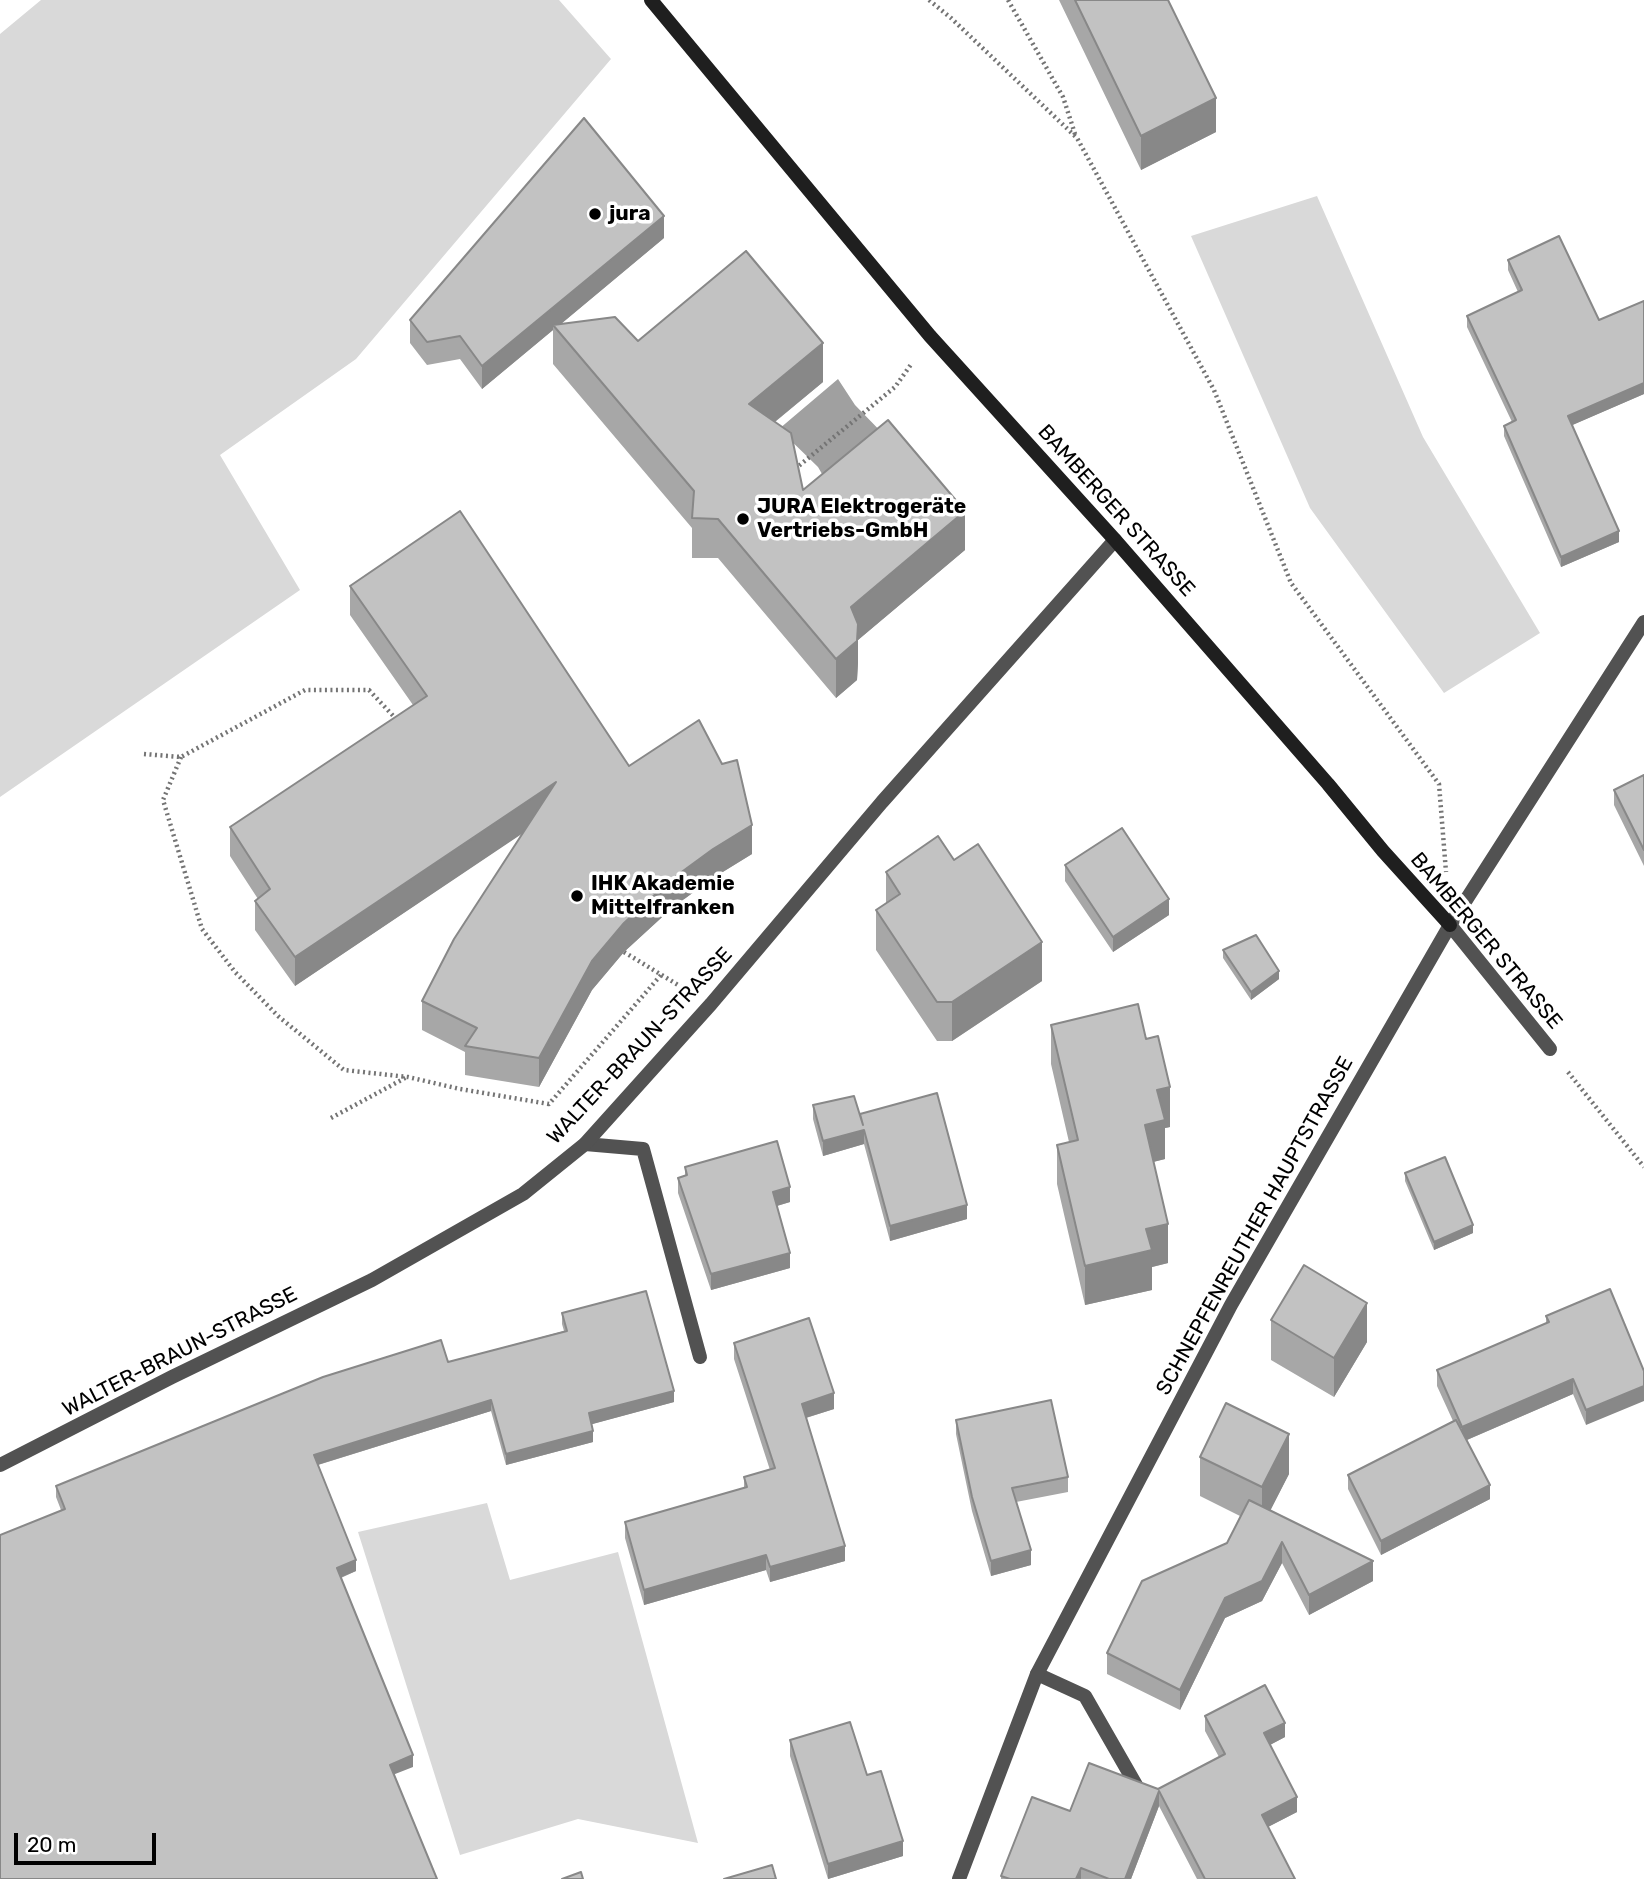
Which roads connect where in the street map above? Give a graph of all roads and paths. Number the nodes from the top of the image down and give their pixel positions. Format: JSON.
{"nodes":[{"id":1,"x":651,"y":0,"type":"edge"},
{"id":2,"x":929,"y":0,"type":"edge"},
{"id":3,"x":1008,"y":0,"type":"edge"},
{"id":4,"x":1077,"y":138,"type":"junction"},
{"id":5,"x":930,"y":336,"type":"junction"},
{"id":6,"x":791,"y":472,"type":"edge"},
{"id":7,"x":1115,"y":540,"type":"junction"},
{"id":8,"x":1644,"y":622,"type":"edge"},
{"id":9,"x":404,"y":728,"type":"edge"},
{"id":10,"x":144,"y":754,"type":"dead end"},
{"id":11,"x":181,"y":757,"type":"junction"},
{"id":12,"x":1450,"y":925,"type":"junction"},
{"id":13,"x":624,"y":952,"type":"edge"},
{"id":14,"x":661,"y":975,"type":"junction"},
{"id":15,"x":711,"y":1004,"type":"junction"},
{"id":16,"x":1550,"y":1049,"type":"joint"},
{"id":17,"x":408,"y":1077,"type":"junction"},
{"id":18,"x":331,"y":1118,"type":"dead end"},
{"id":19,"x":585,"y":1144,"type":"junction"},
{"id":20,"x":1644,"y":1167,"type":"edge"},
{"id":21,"x":700,"y":1357,"type":"dead end"},
{"id":22,"x":0,"y":1465,"type":"edge"},
{"id":23,"x":1037,"y":1674,"type":"junction"},
{"id":24,"x":1136,"y":1785,"type":"edge"},
{"id":25,"x":959,"y":1879,"type":"edge"}],
"edges":[{"from":1,"to":5,"type":"street","name":"BAMBERGER STRASSE"},
{"from":2,"to":4,"type":"path"},
{"from":3,"to":4,"type":"path"},
{"from":4,"to":12,"type":"path"},
{"from":5,"to":6,"type":"path"},
{"from":5,"to":7,"type":"street","name":"BAMBERGER STRASSE"},
{"from":7,"to":12,"type":"street","name":"BAMBERGER STRASSE"},
{"from":7,"to":15,"type":"street","name":"WALTER-BRAUN-STRASSE"},
{"from":8,"to":12,"type":"street","name":"SCHNEPFENREUTHER HAUPTSTRASSE"},
{"from":9,"to":11,"type":"path"},
{"from":10,"to":11,"type":"path"},
{"from":11,"to":17,"type":"path"},
{"from":12,"to":16,"type":"street","name":"BAMBERGER STRASSE"},
{"from":12,"to":23,"type":"street","name":"SCHNEPFENREUTHER HAUPTSTRASSE"},
{"from":13,"to":14,"type":"path"},
{"from":14,"to":15,"type":"path"},
{"from":14,"to":17,"type":"path"},
{"from":15,"to":19,"type":"street","name":"WALTER-BRAUN-STRASSE"},
{"from":16,"to":20,"type":"path"},
{"from":17,"to":18,"type":"path"},
{"from":19,"to":21,"type":"street"},
{"from":19,"to":22,"type":"street","name":"WALTER-BRAUN-STRASSE"},
{"from":23,"to":24,"type":"street"},
{"from":23,"to":25,"type":"street","name":"SCHNEPFENREUTHER HAUPTSTRASSE"}]}
